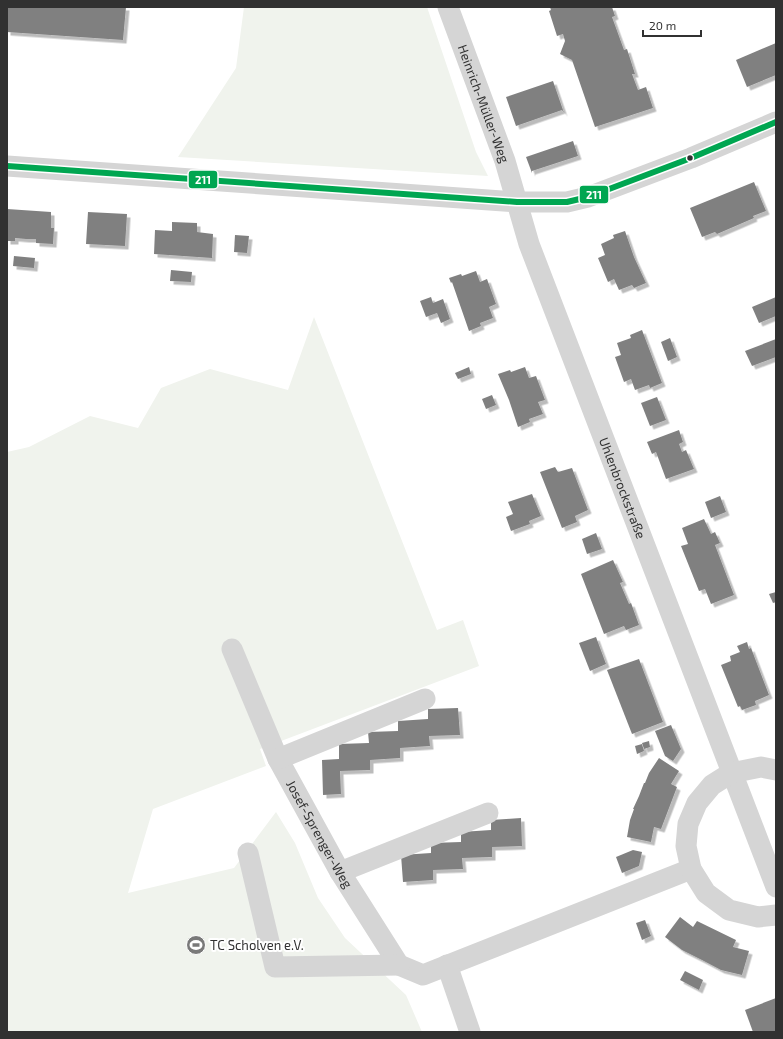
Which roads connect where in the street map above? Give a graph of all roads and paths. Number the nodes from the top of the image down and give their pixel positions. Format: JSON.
{"nodes":[{"id":1,"x":448,"y":7,"type":"edge"},
{"id":2,"x":776,"y":122,"type":"edge"},
{"id":3,"x":7,"y":166,"type":"edge"},
{"id":4,"x":517,"y":202,"type":"junction"},
{"id":5,"x":232,"y":649,"type":"dead end"},
{"id":6,"x":425,"y":699,"type":"dead end"},
{"id":7,"x":278,"y":759,"type":"junction"},
{"id":8,"x":776,"y":770,"type":"edge"},
{"id":9,"x":731,"y":773,"type":"junction"},
{"id":10,"x":488,"y":813,"type":"dead end"},
{"id":11,"x":248,"y":853,"type":"dead end"},
{"id":12,"x":691,"y":869,"type":"junction"},
{"id":13,"x":340,"y":872,"type":"junction"},
{"id":14,"x":776,"y":887,"type":"edge"},
{"id":15,"x":776,"y":914,"type":"edge"},
{"id":16,"x":399,"y":965,"type":"junction"},
{"id":17,"x":447,"y":965,"type":"junction"},
{"id":18,"x":470,"y":1032,"type":"edge"}],
"edges":[{"from":1,"to":4,"type":"street","name":"Heinrich-Müller-Weg"},
{"from":2,"to":4,"type":"street"},
{"from":3,"to":4,"type":"street"},
{"from":4,"to":9,"type":"street","name":"Uhlenbrockstraße"},
{"from":5,"to":7,"type":"street","name":"Josef-Sprenger-Weg"},
{"from":6,"to":7,"type":"street"},
{"from":7,"to":13,"type":"street","name":"Josef-Sprenger-Weg"},
{"from":8,"to":9,"type":"street"},
{"from":9,"to":12,"type":"street"},
{"from":9,"to":14,"type":"street","name":"Uhlenbrockstraße"},
{"from":10,"to":13,"type":"street"},
{"from":11,"to":16,"type":"street"},
{"from":12,"to":15,"type":"street"},
{"from":12,"to":17,"type":"street"},
{"from":13,"to":16,"type":"street","name":"Josef-Sprenger-Weg"},
{"from":16,"to":17,"type":"street"},
{"from":17,"to":18,"type":"street"}]}
